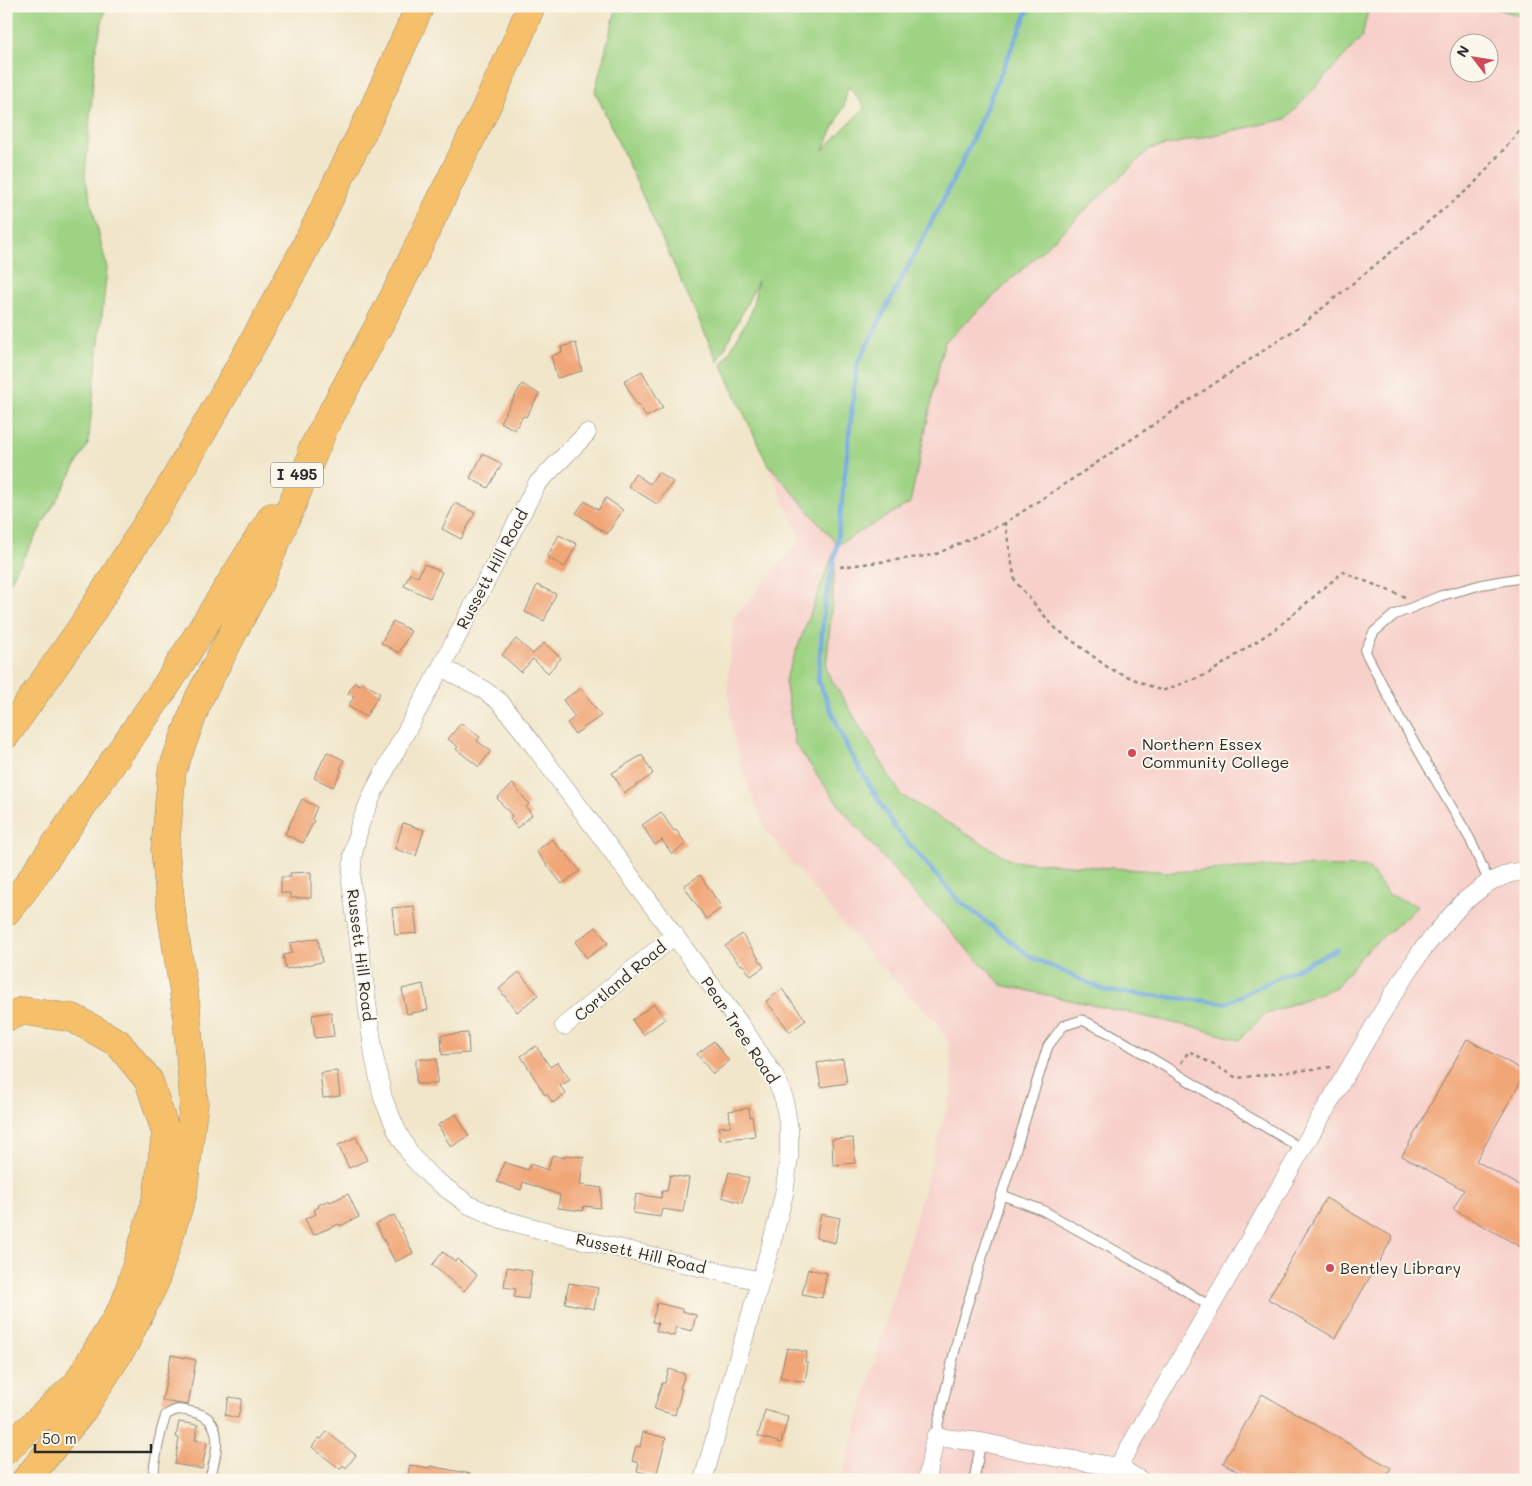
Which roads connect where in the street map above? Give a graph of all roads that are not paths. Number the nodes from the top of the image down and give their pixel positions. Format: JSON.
{"nodes":[{"id":1,"x":420,"y":6,"type":"edge"},
{"id":2,"x":531,"y":6,"type":"edge"},
{"id":3,"x":587,"y":433,"type":"dead end"},
{"id":4,"x":321,"y":435,"type":"junction"},
{"id":5,"x":1526,"y":577,"type":"edge"},
{"id":6,"x":442,"y":666,"type":"junction"},
{"id":7,"x":6,"y":735,"type":"edge"},
{"id":8,"x":1526,"y":871,"type":"edge"},
{"id":9,"x":1489,"y":882,"type":"junction"},
{"id":10,"x":6,"y":912,"type":"edge"},
{"id":11,"x":675,"y":935,"type":"junction"},
{"id":12,"x":6,"y":1017,"type":"edge"},
{"id":13,"x":564,"y":1026,"type":"dead end"},
{"id":14,"x":1302,"y":1149,"type":"junction"},
{"id":15,"x":1002,"y":1194,"type":"junction"},
{"id":16,"x":760,"y":1281,"type":"junction"},
{"id":17,"x":1211,"y":1306,"type":"junction"},
{"id":18,"x":935,"y":1437,"type":"junction"},
{"id":19,"x":981,"y":1442,"type":"junction"},
{"id":20,"x":8,"y":1447,"type":"edge"},
{"id":21,"x":1118,"y":1467,"type":"junction"},
{"id":22,"x":26,"y":1480,"type":"edge"},
{"id":23,"x":153,"y":1480,"type":"edge"},
{"id":24,"x":210,"y":1480,"type":"edge"},
{"id":25,"x":703,"y":1480,"type":"edge"},
{"id":26,"x":927,"y":1480,"type":"edge"},
{"id":27,"x":974,"y":1480,"type":"edge"},
{"id":28,"x":1140,"y":1480,"type":"edge"}],
"edges":[{"from":1,"to":7,"type":"highway"},
{"from":2,"to":4,"type":"highway","number":"I 495"},
{"from":3,"to":6,"type":"street","name":"Russett Hill Road"},
{"from":4,"to":10,"type":"highway","number":"I 495"},
{"from":4,"to":22,"type":"highway"},
{"from":5,"to":9,"type":"lane"},
{"from":6,"to":11,"type":"street","name":"Pear Tree Road"},
{"from":6,"to":16,"type":"street","name":"Russett Hill Road"},
{"from":8,"to":9,"type":"street"},
{"from":9,"to":14,"type":"street"},
{"from":11,"to":13,"type":"street","name":"Cortland Road"},
{"from":11,"to":16,"type":"street","name":"Pear Tree Road"},
{"from":12,"to":20,"type":"highway"},
{"from":14,"to":15,"type":"lane"},
{"from":14,"to":17,"type":"street"},
{"from":15,"to":17,"type":"lane"},
{"from":15,"to":18,"type":"lane"},
{"from":16,"to":25,"type":"street","name":"Pear Tree Road"},
{"from":17,"to":21,"type":"street"},
{"from":18,"to":19,"type":"street"},
{"from":18,"to":26,"type":"street"},
{"from":19,"to":21,"type":"street"},
{"from":19,"to":27,"type":"lane"},
{"from":21,"to":28,"type":"street"},
{"from":23,"to":24,"type":"lane"}]}
